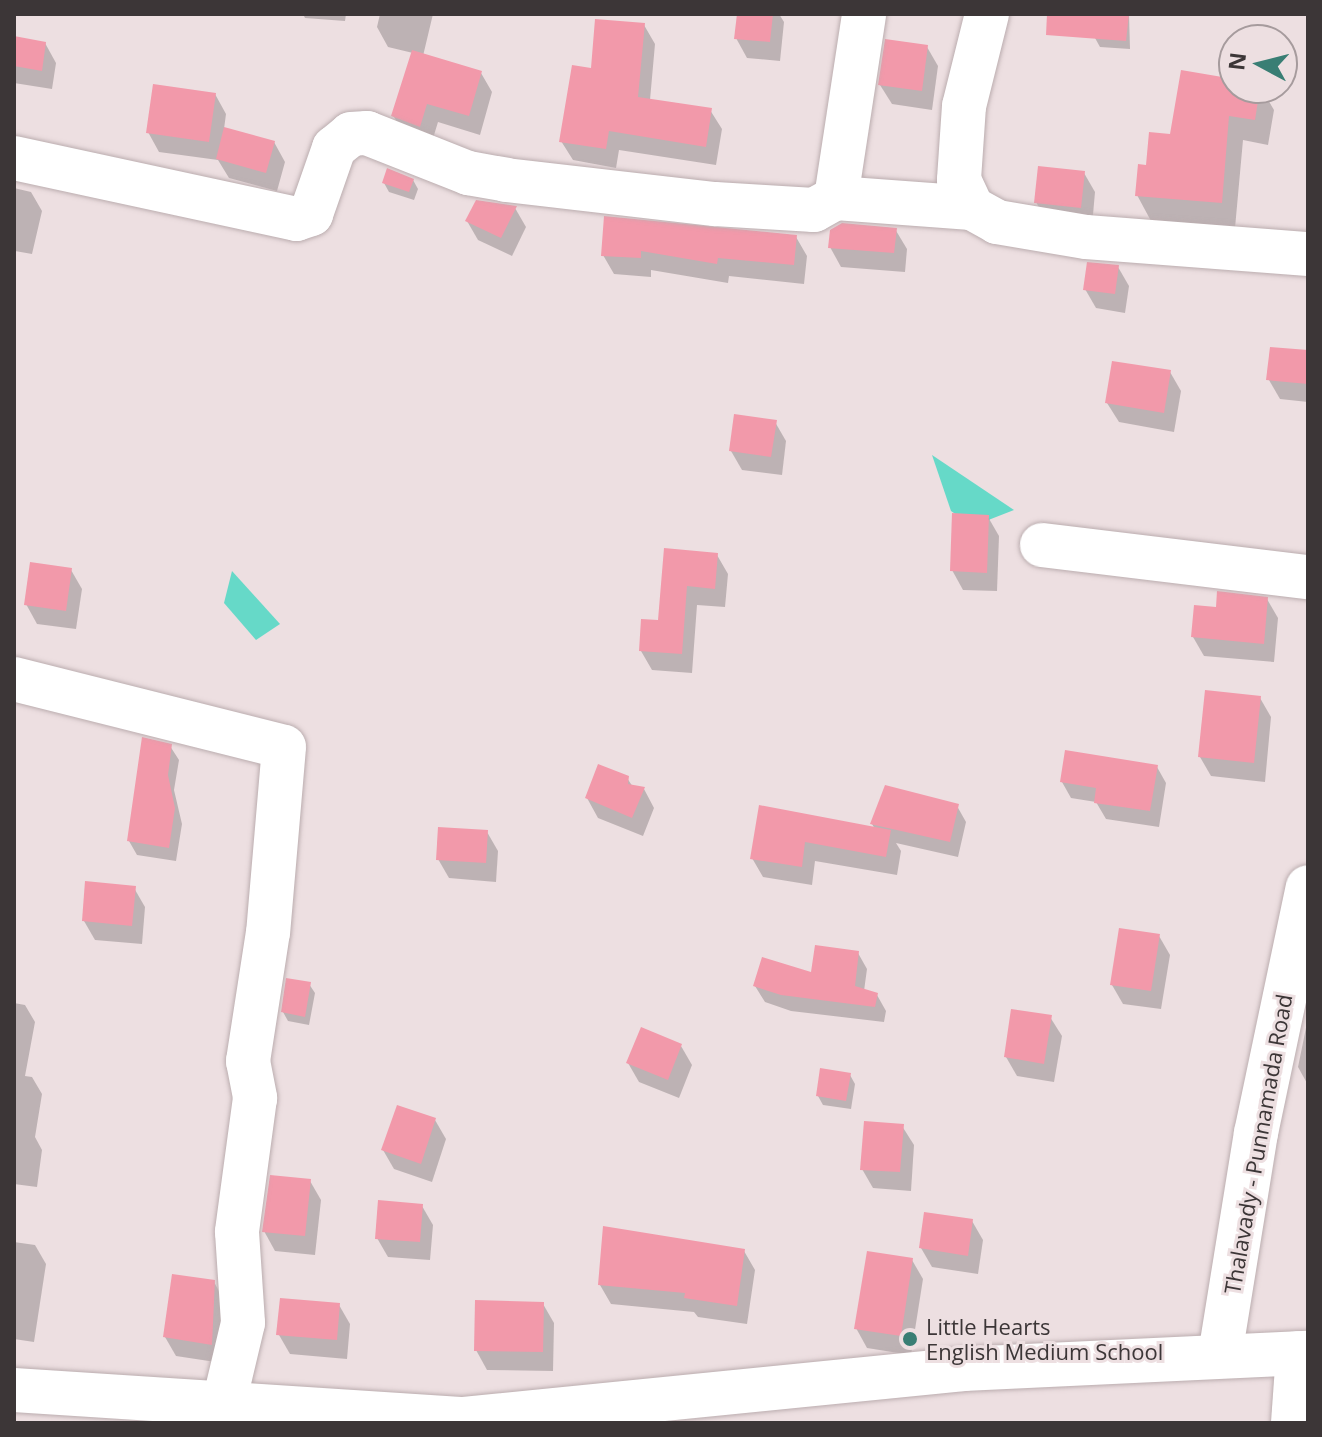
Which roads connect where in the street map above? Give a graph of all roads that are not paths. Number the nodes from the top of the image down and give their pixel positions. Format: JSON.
{"nodes":[{"id":1,"x":864,"y":14,"type":"edge"},
{"id":2,"x":987,"y":14,"type":"edge"},
{"id":3,"x":14,"y":158,"type":"edge"},
{"id":4,"x":836,"y":198,"type":"junction"},
{"id":5,"x":972,"y":208,"type":"junction"},
{"id":6,"x":1308,"y":254,"type":"edge"},
{"id":7,"x":1042,"y":545,"type":"dead end"},
{"id":8,"x":1308,"y":577,"type":"edge"},
{"id":9,"x":14,"y":679,"type":"edge"},
{"id":10,"x":1308,"y":887,"type":"edge"},
{"id":11,"x":1303,"y":1353,"type":"edge"},
{"id":12,"x":1220,"y":1355,"type":"junction"},
{"id":13,"x":14,"y":1390,"type":"edge"},
{"id":14,"x":223,"y":1407,"type":"junction"},
{"id":15,"x":474,"y":1421,"type":"edge"},
{"id":16,"x":1293,"y":1423,"type":"edge"}],
"edges":[{"from":1,"to":4,"type":"street"},
{"from":2,"to":5,"type":"street"},
{"from":3,"to":4,"type":"street"},
{"from":4,"to":5,"type":"street"},
{"from":5,"to":6,"type":"street"},
{"from":7,"to":8,"type":"street"},
{"from":9,"to":14,"type":"street"},
{"from":10,"to":12,"type":"street","name":"Thalavady - Punnamada Road"},
{"from":11,"to":12,"type":"street"},
{"from":11,"to":16,"type":"street"},
{"from":12,"to":15,"type":"street"},
{"from":13,"to":14,"type":"street"},
{"from":14,"to":15,"type":"street"}]}
